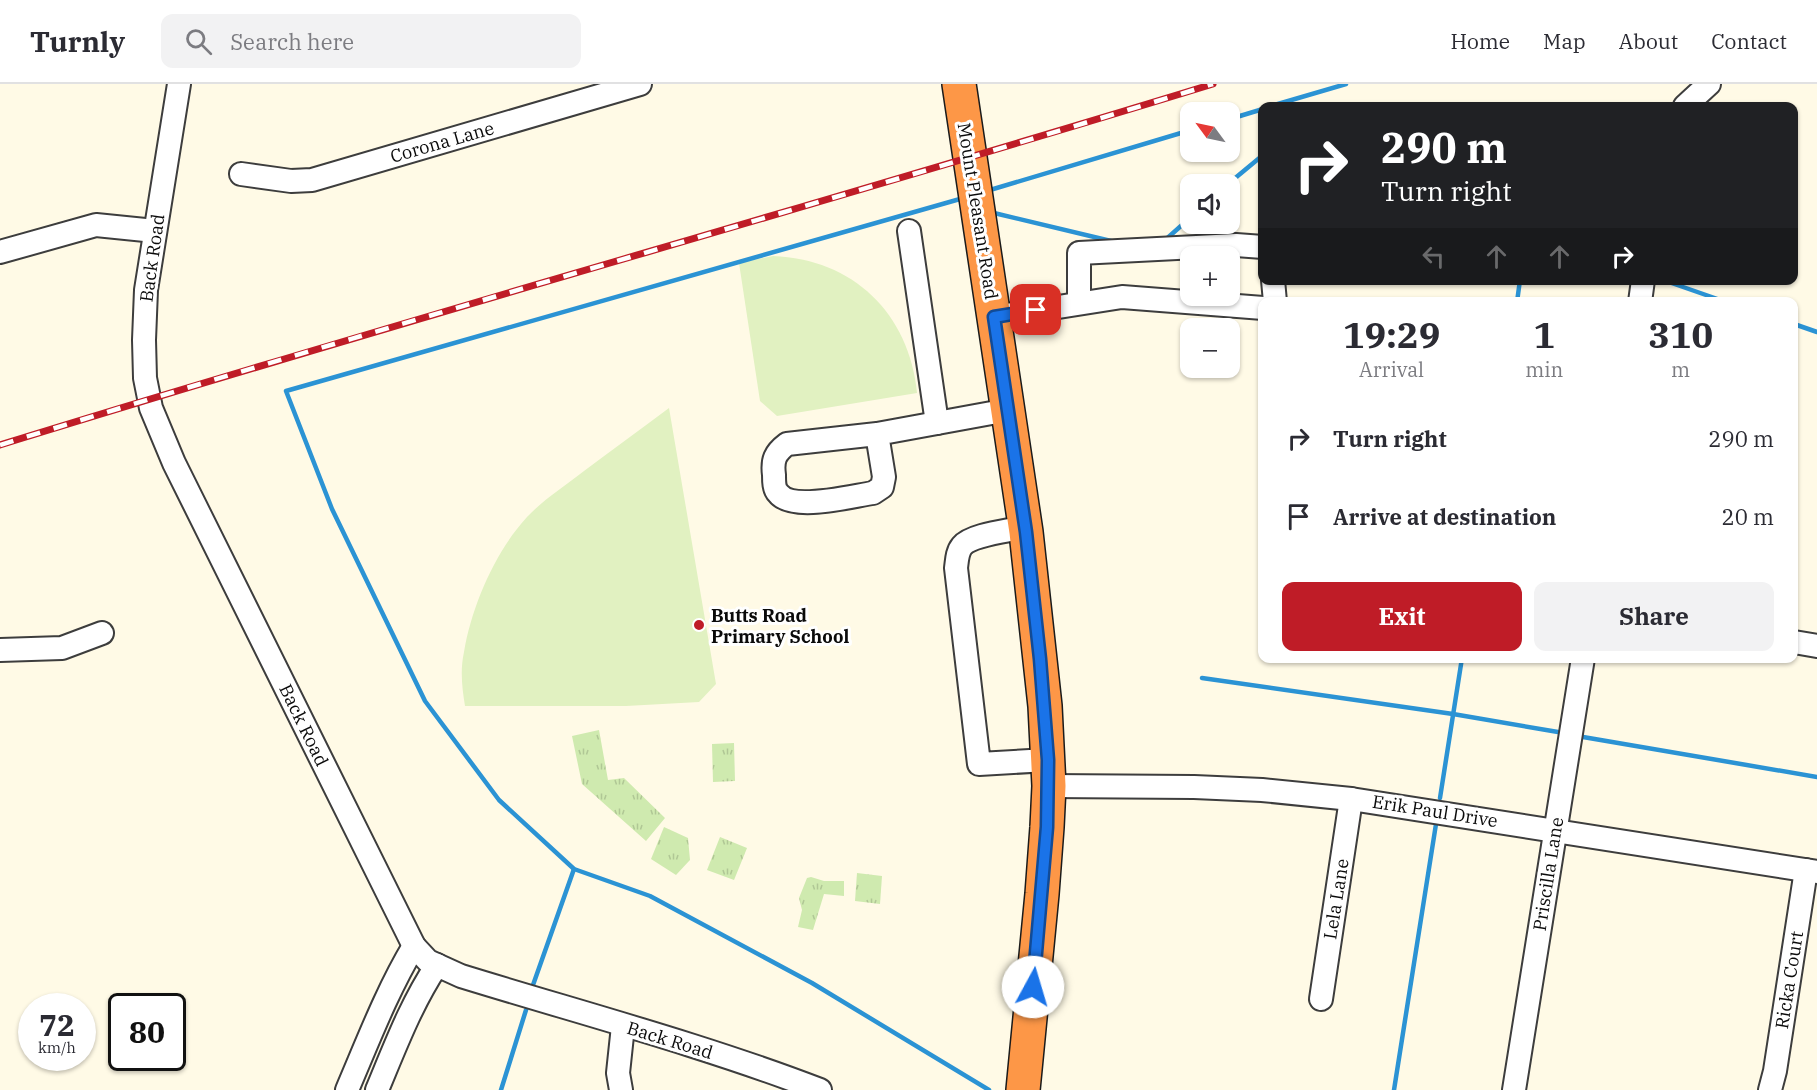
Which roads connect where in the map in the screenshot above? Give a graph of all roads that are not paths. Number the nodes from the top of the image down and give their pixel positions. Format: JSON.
{"nodes":[{"id":1,"x":179,"y":84,"type":"edge"},
{"id":2,"x":959,"y":84,"type":"edge"},
{"id":3,"x":1709,"y":84,"type":"edge"},
{"id":4,"x":625,"y":86,"type":"edge"},
{"id":5,"x":1690,"y":102,"type":"edge"},
{"id":6,"x":242,"y":174,"type":"dead end"},
{"id":7,"x":155,"y":231,"type":"junction"},
{"id":8,"x":909,"y":231,"type":"dead end"},
{"id":9,"x":1258,"y":246,"type":"edge"},
{"id":10,"x":0,"y":252,"type":"edge"},
{"id":11,"x":1079,"y":303,"type":"junction"},
{"id":12,"x":1258,"y":308,"type":"edge"},
{"id":13,"x":994,"y":317,"type":"junction"},
{"id":14,"x":1008,"y":410,"type":"junction"},
{"id":15,"x":937,"y":423,"type":"junction"},
{"id":16,"x":877,"y":434,"type":"junction"},
{"id":17,"x":1025,"y":527,"type":"junction"},
{"id":18,"x":102,"y":633,"type":"dead end"},
{"id":19,"x":1798,"y":643,"type":"edge"},
{"id":20,"x":1817,"y":646,"type":"edge"},
{"id":21,"x":0,"y":651,"type":"edge"},
{"id":22,"x":1582,"y":663,"type":"edge"},
{"id":23,"x":1048,"y":773,"type":"junction"},
{"id":24,"x":1351,"y":799,"type":"junction"},
{"id":25,"x":1556,"y":830,"type":"junction"},
{"id":26,"x":1811,"y":871,"type":"edge"},
{"id":27,"x":414,"y":946,"type":"junction"},
{"id":28,"x":437,"y":965,"type":"junction"},
{"id":29,"x":1321,"y":999,"type":"dead end"},
{"id":30,"x":623,"y":1026,"type":"junction"},
{"id":31,"x":347,"y":1090,"type":"edge"},
{"id":32,"x":377,"y":1090,"type":"edge"},
{"id":33,"x":621,"y":1090,"type":"edge"},
{"id":34,"x":820,"y":1090,"type":"edge"},
{"id":35,"x":1023,"y":1090,"type":"edge"},
{"id":36,"x":1514,"y":1090,"type":"edge"},
{"id":37,"x":1770,"y":1090,"type":"edge"}],
"edges":[{"from":1,"to":7,"type":"street","name":"Back Road"},
{"from":2,"to":13,"type":"highway","name":"Mount Pleasant Road"},
{"from":3,"to":5,"type":"street"},
{"from":4,"to":6,"type":"street","name":"Corona Lane"},
{"from":7,"to":10,"type":"street"},
{"from":7,"to":27,"type":"street","name":"Back Road"},
{"from":8,"to":15,"type":"street"},
{"from":9,"to":11,"type":"street"},
{"from":11,"to":12,"type":"street"},
{"from":11,"to":13,"type":"street"},
{"from":13,"to":14,"type":"highway","name":"Mount Pleasant Road"},
{"from":14,"to":15,"type":"street"},
{"from":14,"to":17,"type":"highway","name":"Mount Pleasant Road"},
{"from":15,"to":16,"type":"street"},
{"from":16,"to":16,"type":"street"},
{"from":17,"to":23,"type":"highway","name":"Mount Pleasant Road"},
{"from":17,"to":23,"type":"street","name":"Erik Paul Drive"},
{"from":18,"to":21,"type":"street"},
{"from":19,"to":20,"type":"street"},
{"from":22,"to":25,"type":"street","name":"Priscilla Lane"},
{"from":23,"to":24,"type":"street","name":"Erik Paul Drive"},
{"from":23,"to":35,"type":"highway","name":"Mount Pleasant Road"},
{"from":24,"to":25,"type":"street","name":"Erik Paul Drive"},
{"from":24,"to":29,"type":"street","name":"Lela Lane"},
{"from":25,"to":26,"type":"street","name":"Erik Paul Drive"},
{"from":25,"to":36,"type":"street","name":"Priscilla Lane"},
{"from":26,"to":37,"type":"street","name":"Ricka Court"},
{"from":27,"to":28,"type":"street","name":"Back Road"},
{"from":27,"to":31,"type":"street"},
{"from":28,"to":30,"type":"street","name":"Back Road"},
{"from":28,"to":32,"type":"street"},
{"from":30,"to":33,"type":"street"},
{"from":30,"to":34,"type":"street","name":"Back Road"}]}
